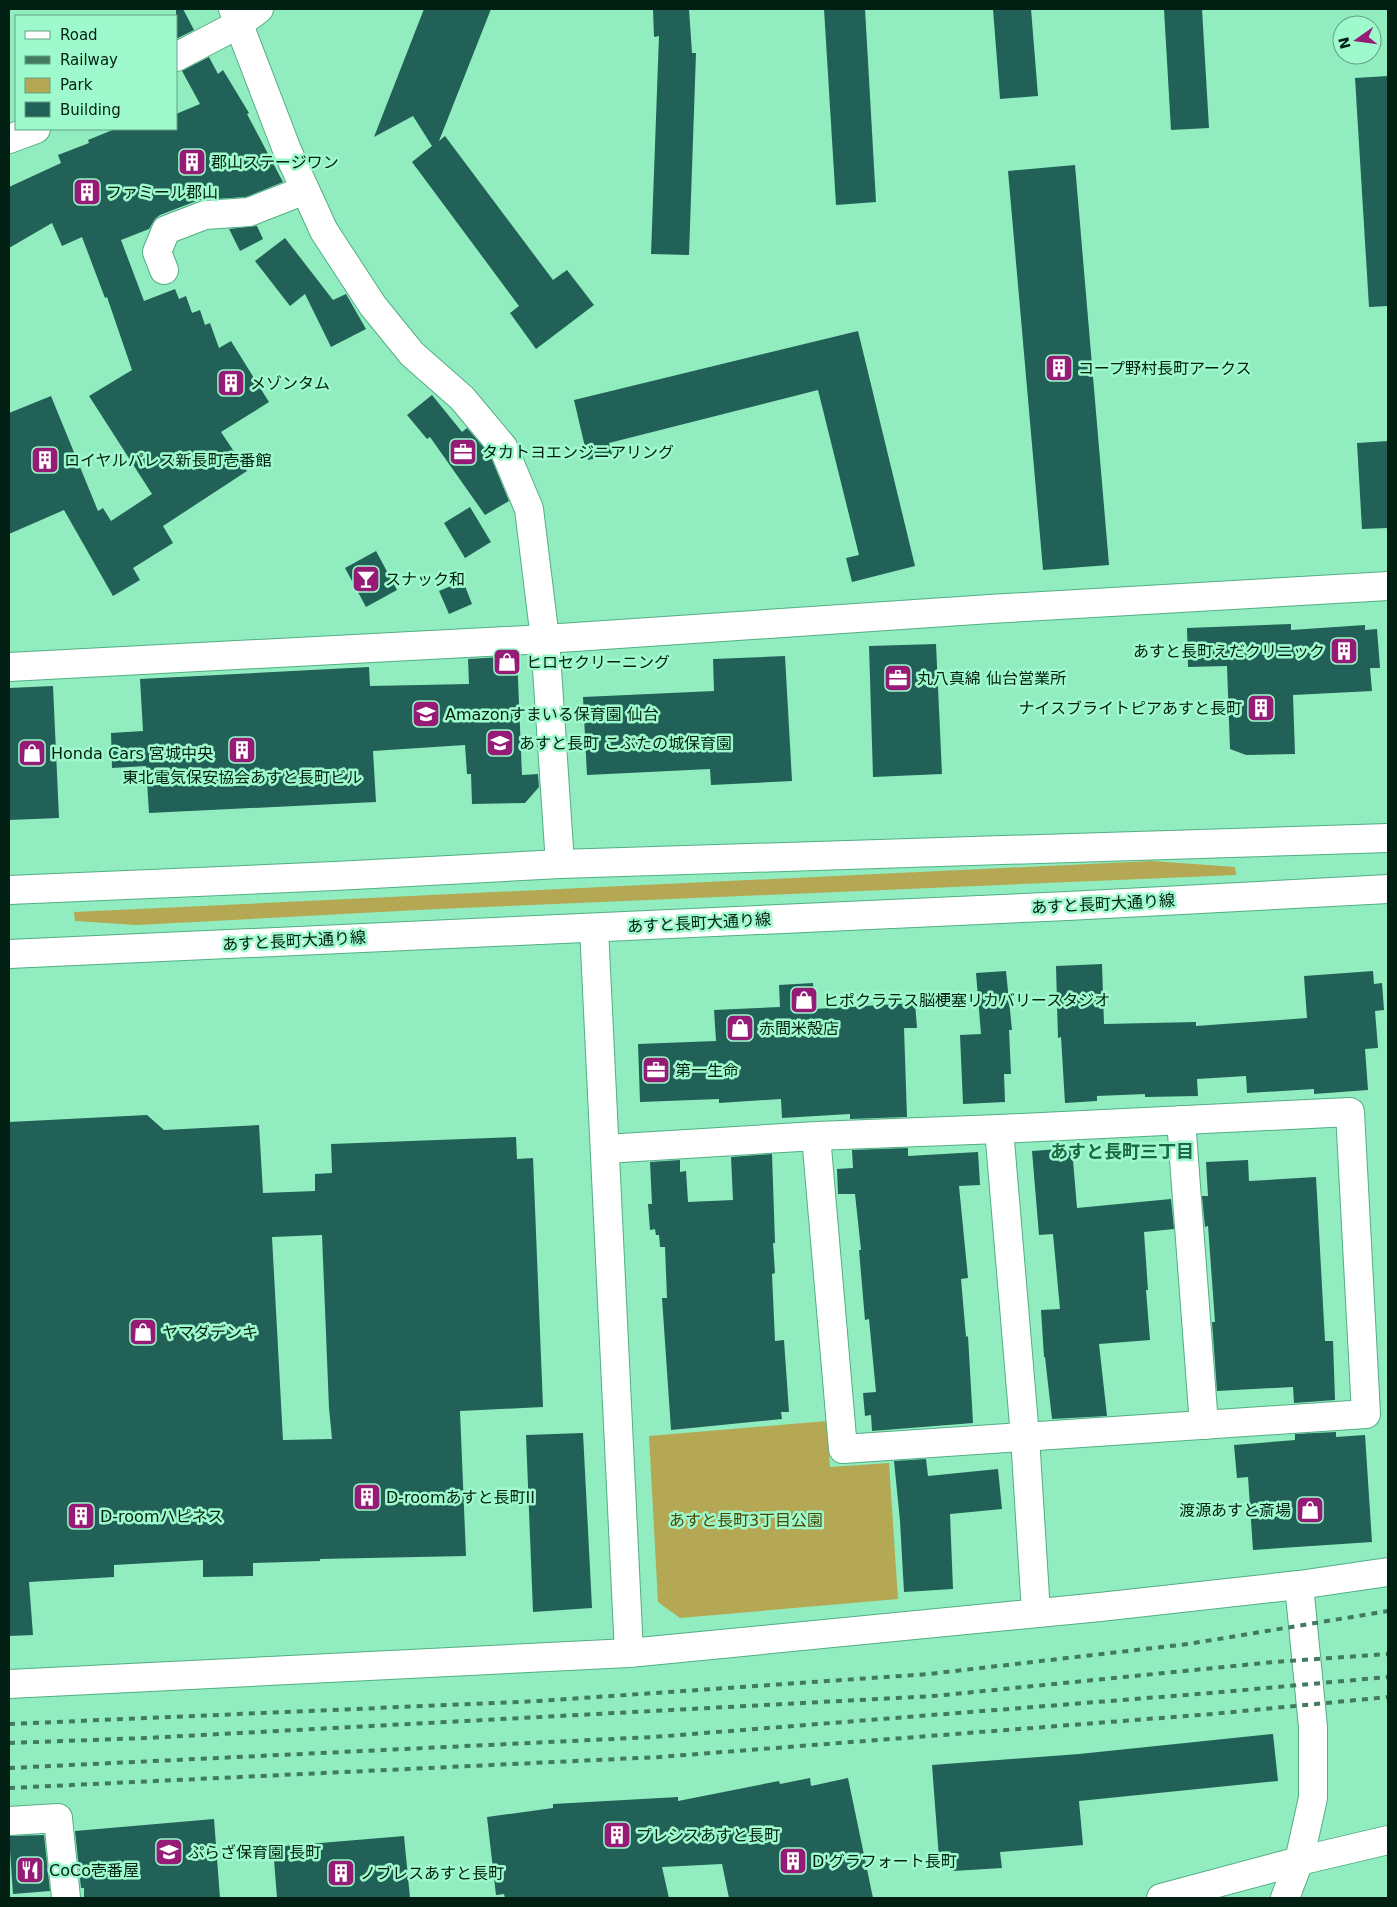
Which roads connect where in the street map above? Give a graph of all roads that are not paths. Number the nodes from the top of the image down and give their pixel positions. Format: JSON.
{"nodes":[{"id":1,"x":243,"y":14,"type":"edge"},
{"id":2,"x":178,"y":56,"type":"edge"},
{"id":3,"x":33,"y":130,"type":"edge"},
{"id":4,"x":9,"y":139,"type":"edge"},
{"id":5,"x":305,"y":190,"type":"junction"},
{"id":6,"x":164,"y":270,"type":"dead end"},
{"id":7,"x":1388,"y":586,"type":"edge"},
{"id":8,"x":545,"y":639,"type":"junction"},
{"id":9,"x":9,"y":667,"type":"edge"},
{"id":10,"x":1388,"y":838,"type":"edge"},
{"id":11,"x":560,"y":864,"type":"junction"},
{"id":12,"x":1388,"y":889,"type":"edge"},
{"id":13,"x":9,"y":890,"type":"edge"},
{"id":14,"x":594,"y":928,"type":"junction"},
{"id":15,"x":9,"y":954,"type":"edge"},
{"id":16,"x":1181,"y":1120,"type":"junction"},
{"id":17,"x":999,"y":1129,"type":"junction"},
{"id":18,"x":816,"y":1136,"type":"junction"},
{"id":19,"x":604,"y":1149,"type":"junction"},
{"id":20,"x":1204,"y":1425,"type":"junction"},
{"id":21,"x":1025,"y":1437,"type":"junction"},
{"id":22,"x":1388,"y":1572,"type":"edge"},
{"id":23,"x":1299,"y":1585,"type":"junction"},
{"id":24,"x":1036,"y":1613,"type":"junction"},
{"id":25,"x":629,"y":1653,"type":"junction"},
{"id":26,"x":9,"y":1684,"type":"edge"},
{"id":27,"x":9,"y":1821,"type":"edge"},
{"id":28,"x":1388,"y":1840,"type":"edge"},
{"id":29,"x":1299,"y":1861,"type":"junction"},
{"id":30,"x":66,"y":1898,"type":"edge"},
{"id":31,"x":1161,"y":1898,"type":"edge"},
{"id":32,"x":1285,"y":1898,"type":"edge"}],
"edges":[{"from":1,"to":2,"type":"street"},
{"from":1,"to":5,"type":"street"},
{"from":3,"to":4,"type":"street"},
{"from":5,"to":6,"type":"street"},
{"from":5,"to":8,"type":"street"},
{"from":7,"to":8,"type":"street"},
{"from":8,"to":9,"type":"street"},
{"from":8,"to":11,"type":"street"},
{"from":10,"to":11,"type":"street"},
{"from":11,"to":13,"type":"street"},
{"from":12,"to":14,"type":"street","name":"あすと長町大通り線"},
{"from":14,"to":15,"type":"street","name":"あすと長町大通り線"},
{"from":14,"to":19,"type":"street"},
{"from":16,"to":17,"type":"street"},
{"from":16,"to":20,"type":"street"},
{"from":16,"to":20,"type":"street"},
{"from":17,"to":18,"type":"street"},
{"from":17,"to":21,"type":"street"},
{"from":18,"to":19,"type":"street"},
{"from":18,"to":21,"type":"street"},
{"from":19,"to":25,"type":"street"},
{"from":20,"to":21,"type":"street"},
{"from":21,"to":24,"type":"street"},
{"from":22,"to":23,"type":"street"},
{"from":23,"to":24,"type":"street"},
{"from":23,"to":29,"type":"street"},
{"from":24,"to":25,"type":"street"},
{"from":25,"to":26,"type":"street"},
{"from":27,"to":30,"type":"street"},
{"from":28,"to":29,"type":"street"},
{"from":29,"to":31,"type":"street"},
{"from":29,"to":32,"type":"street"}]}
